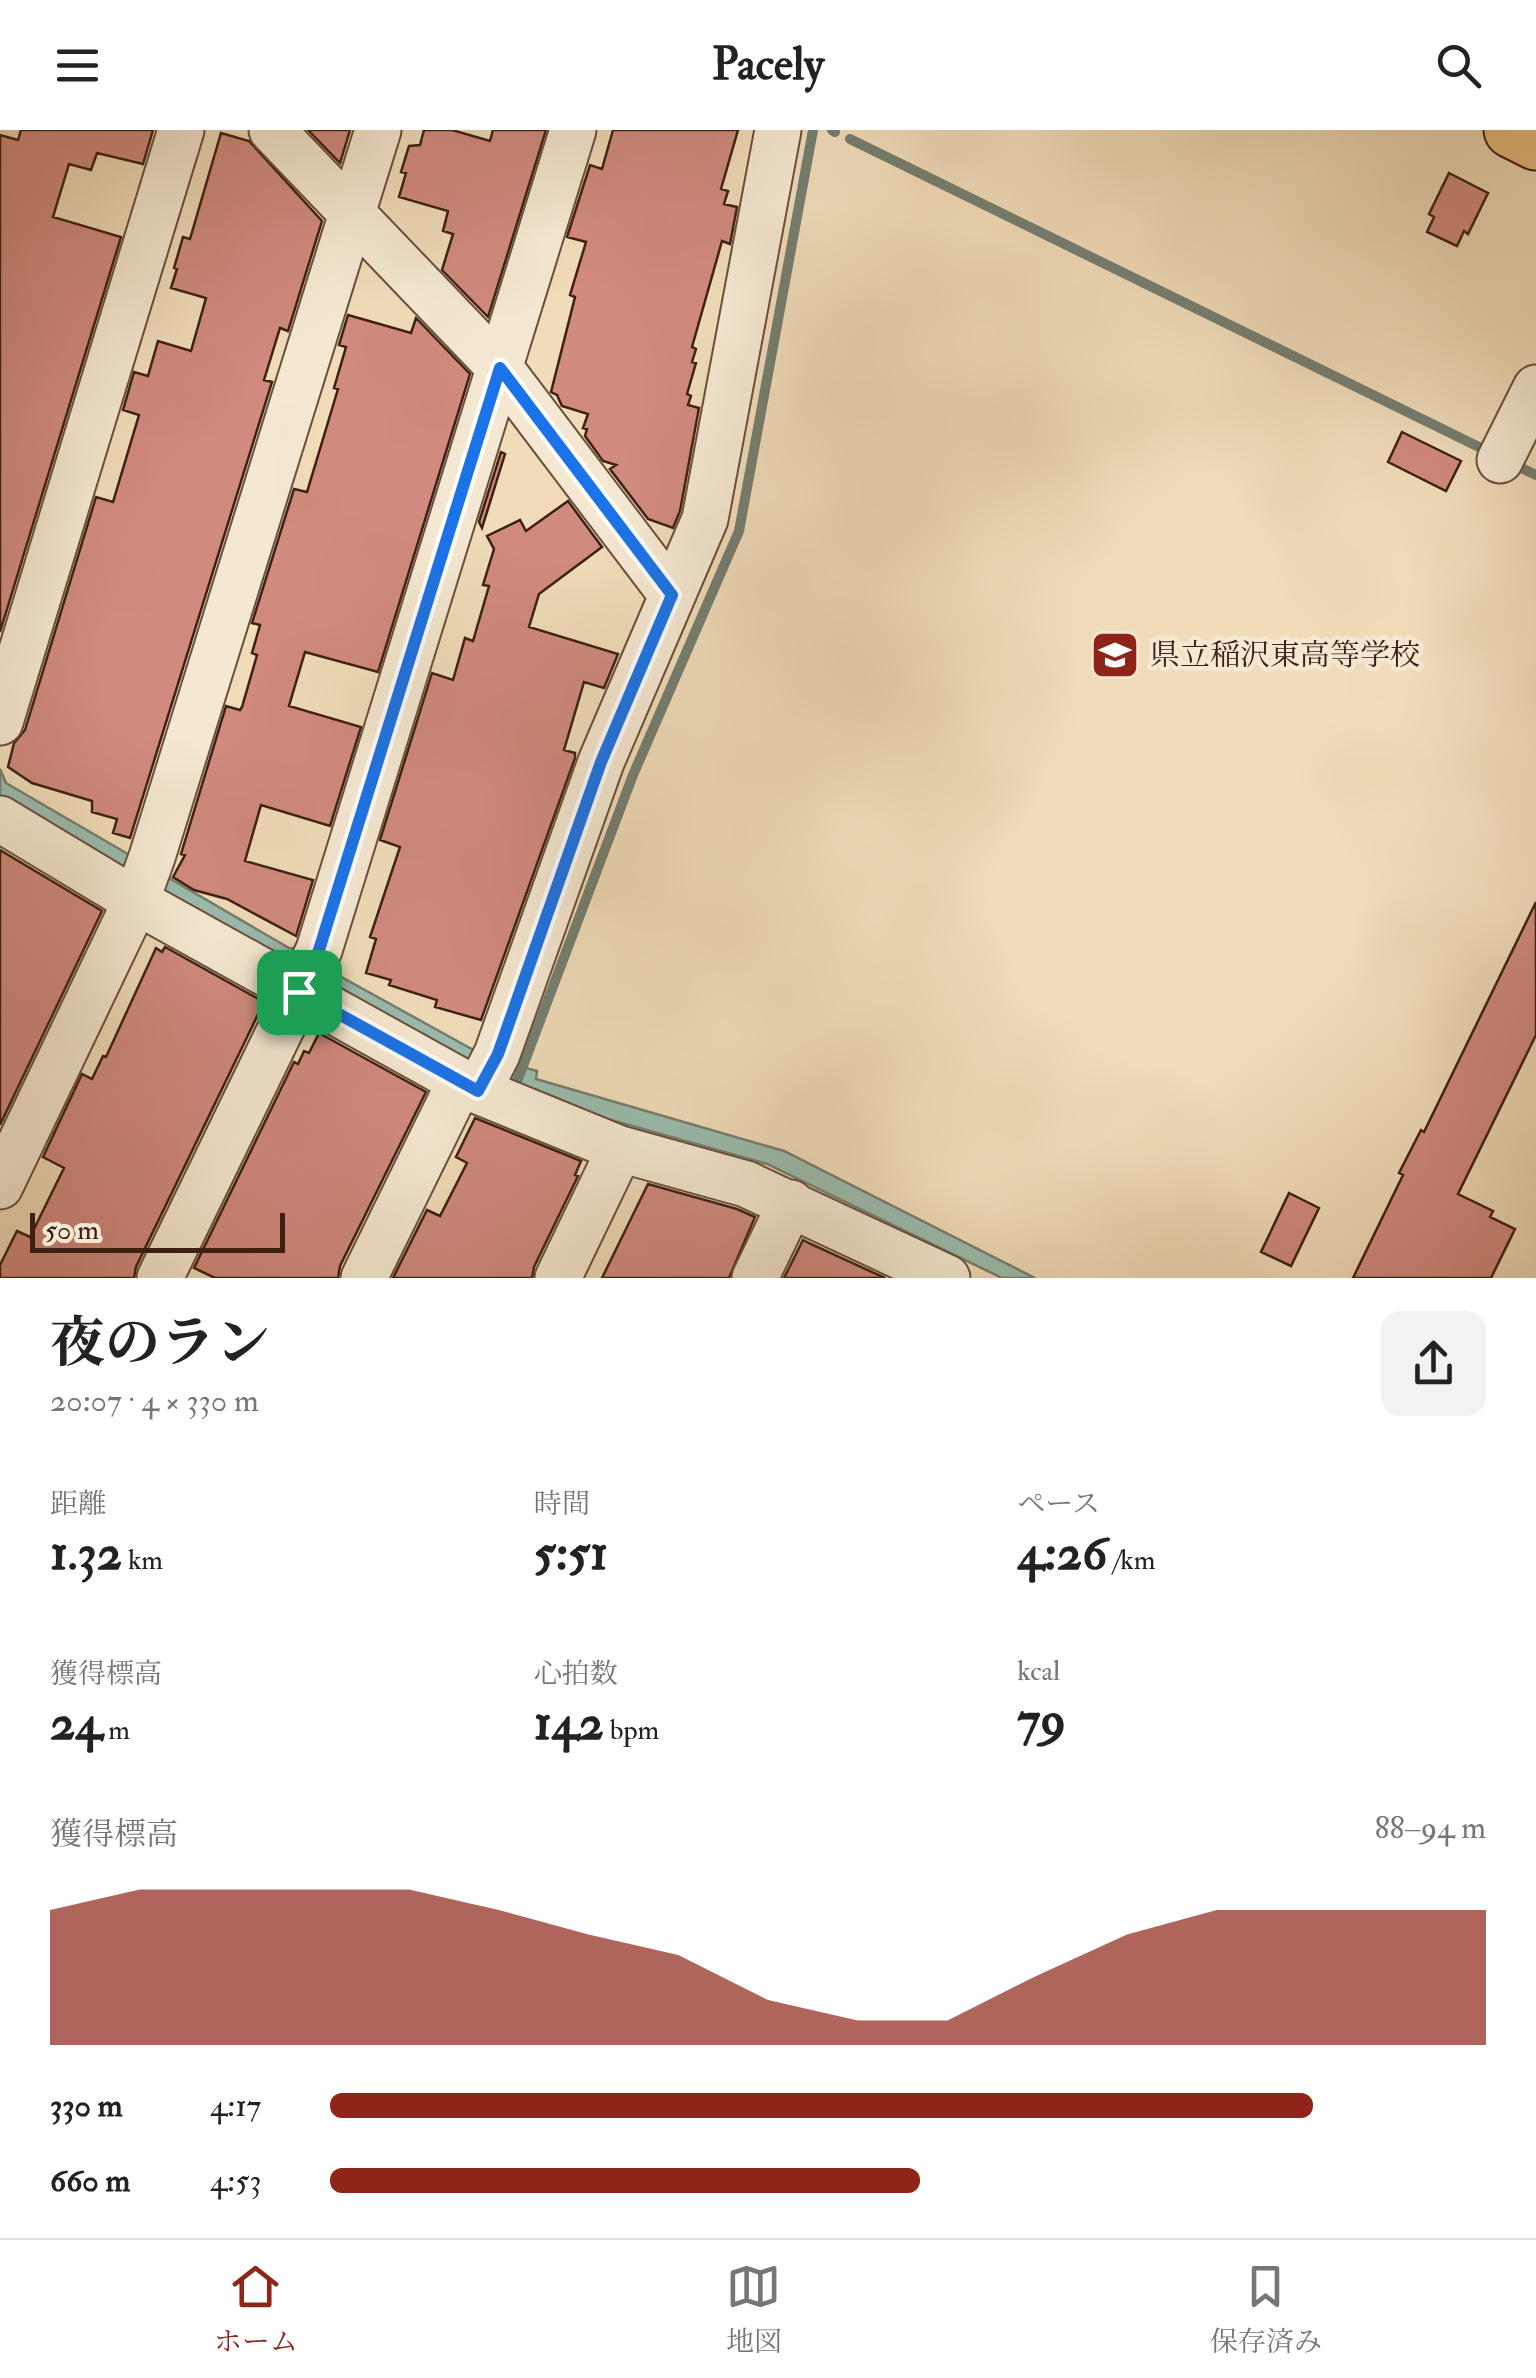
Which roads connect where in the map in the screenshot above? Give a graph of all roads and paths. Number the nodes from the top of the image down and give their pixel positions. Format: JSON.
{"nodes":[{"id":1,"x":181,"y":130,"type":"edge"},
{"id":2,"x":272,"y":130,"type":"edge"},
{"id":3,"x":378,"y":130,"type":"edge"},
{"id":4,"x":574,"y":130,"type":"edge"},
{"id":5,"x":778,"y":130,"type":"edge"},
{"id":6,"x":1512,"y":130,"type":"edge"},
{"id":7,"x":1536,"y":142,"type":"edge"},
{"id":8,"x":352,"y":211,"type":"junction"},
{"id":9,"x":500,"y":368,"type":"junction"},
{"id":10,"x":1536,"y":388,"type":"edge"},
{"id":11,"x":1500,"y":460,"type":"dead end"},
{"id":12,"x":672,"y":595,"type":"junction"},
{"id":13,"x":0,"y":722,"type":"edge"},
{"id":14,"x":0,"y":819,"type":"edge"},
{"id":15,"x":143,"y":882,"type":"junction"},
{"id":16,"x":306,"y":976,"type":"junction"},
{"id":17,"x":479,"y":1078,"type":"junction"},
{"id":18,"x":620,"y":1149,"type":"junction"},
{"id":19,"x":0,"y":1186,"type":"edge"},
{"id":20,"x":791,"y":1203,"type":"junction"},
{"id":21,"x":160,"y":1278,"type":"edge"},
{"id":22,"x":364,"y":1278,"type":"edge"},
{"id":23,"x":558,"y":1278,"type":"edge"},
{"id":24,"x":755,"y":1278,"type":"edge"},
{"id":25,"x":947,"y":1278,"type":"edge"}],
"edges":[{"from":1,"to":13,"type":"street"},
{"from":2,"to":8,"type":"street"},
{"from":3,"to":8,"type":"street"},
{"from":4,"to":9,"type":"street"},
{"from":5,"to":12,"type":"street"},
{"from":6,"to":7,"type":"main road"},
{"from":8,"to":9,"type":"street"},
{"from":8,"to":15,"type":"street"},
{"from":9,"to":12,"type":"street"},
{"from":9,"to":16,"type":"street"},
{"from":10,"to":11,"type":"street"},
{"from":12,"to":17,"type":"street"},
{"from":14,"to":15,"type":"street"},
{"from":15,"to":16,"type":"street"},
{"from":15,"to":19,"type":"street"},
{"from":16,"to":17,"type":"street"},
{"from":16,"to":21,"type":"street"},
{"from":17,"to":18,"type":"street"},
{"from":17,"to":22,"type":"street"},
{"from":18,"to":20,"type":"street"},
{"from":18,"to":23,"type":"street"},
{"from":20,"to":24,"type":"street"},
{"from":20,"to":25,"type":"street"}]}
